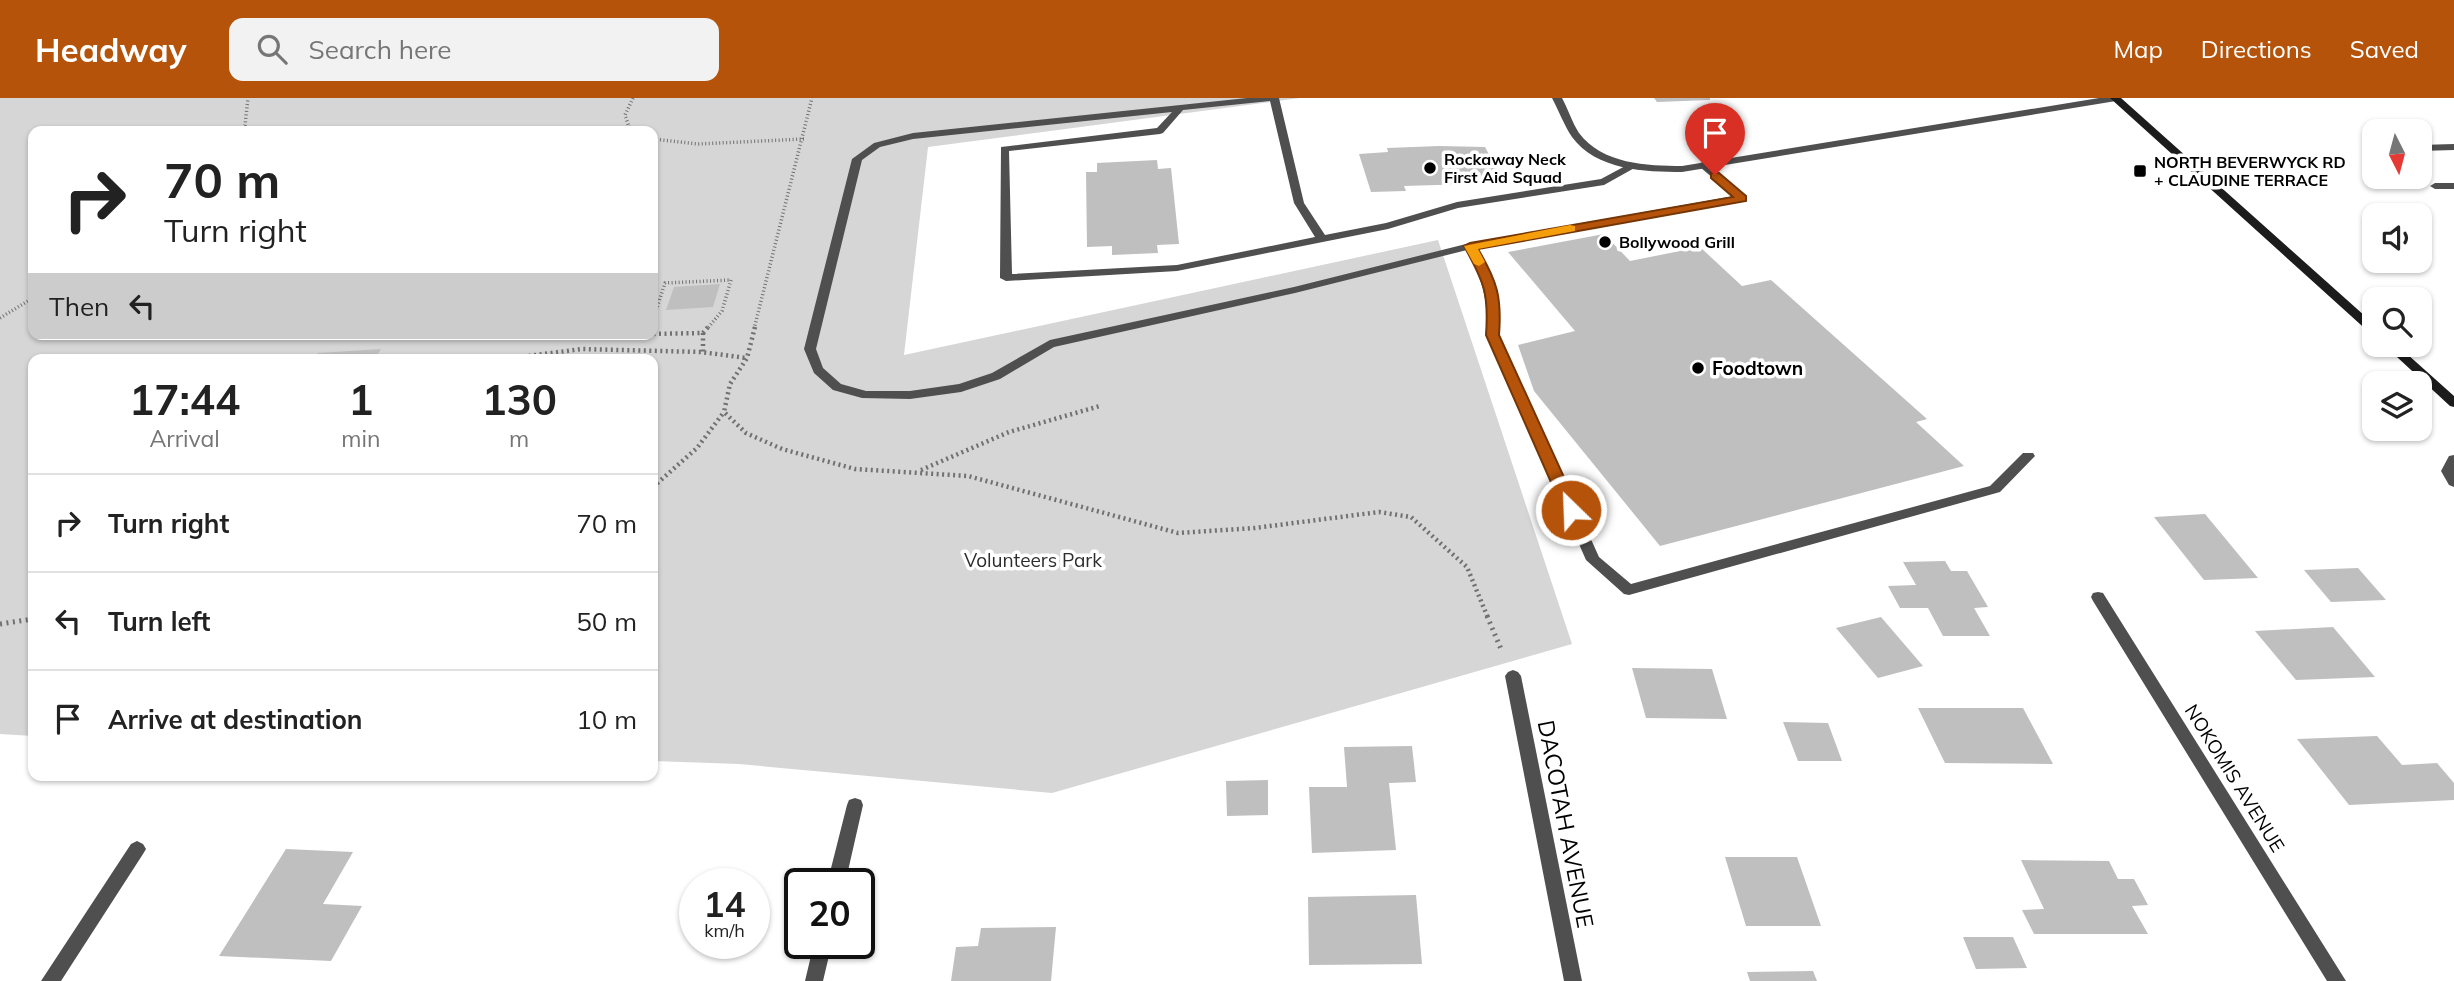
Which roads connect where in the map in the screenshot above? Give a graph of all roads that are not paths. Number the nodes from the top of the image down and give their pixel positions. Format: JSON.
{"nodes":[{"id":1,"x":1274,"y":98,"type":"edge"},
{"id":2,"x":1557,"y":98,"type":"edge"},
{"id":3,"x":2116,"y":98,"type":"edge"},
{"id":4,"x":1181,"y":107,"type":"junction"},
{"id":5,"x":2454,"y":147,"type":"edge"},
{"id":6,"x":2432,"y":148,"type":"edge"},
{"id":7,"x":1704,"y":165,"type":"junction"},
{"id":8,"x":1633,"y":166,"type":"junction"},
{"id":9,"x":2435,"y":186,"type":"dead end"},
{"id":10,"x":2454,"y":186,"type":"edge"},
{"id":11,"x":1322,"y":239,"type":"junction"},
{"id":12,"x":1470,"y":246,"type":"junction"},
{"id":13,"x":2362,"y":319,"type":"edge"},
{"id":14,"x":2403,"y":357,"type":"edge"},
{"id":15,"x":2454,"y":403,"type":"edge"},
{"id":16,"x":2028,"y":456,"type":"dead end"},
{"id":17,"x":2454,"y":459,"type":"edge"},
{"id":18,"x":2454,"y":482,"type":"edge"},
{"id":19,"x":2098,"y":597,"type":"dead end"},
{"id":20,"x":1513,"y":676,"type":"road end"},
{"id":21,"x":855,"y":805,"type":"dead end"},
{"id":22,"x":137,"y":849,"type":"dead end"},
{"id":23,"x":840,"y":868,"type":"edge"},
{"id":24,"x":819,"y":959,"type":"edge"},
{"id":25,"x":50,"y":981,"type":"edge"},
{"id":26,"x":814,"y":981,"type":"edge"},
{"id":27,"x":1573,"y":981,"type":"edge"},
{"id":28,"x":2337,"y":981,"type":"edge"}],
"edges":[{"from":1,"to":4,"type":"street"},
{"from":1,"to":11,"type":"street"},
{"from":2,"to":8,"type":"street"},
{"from":3,"to":7,"type":"street"},
{"from":3,"to":13,"type":"street"},
{"from":4,"to":11,"type":"street"},
{"from":4,"to":12,"type":"street"},
{"from":5,"to":6,"type":"street"},
{"from":7,"to":8,"type":"street"},
{"from":7,"to":12,"type":"street"},
{"from":8,"to":11,"type":"street"},
{"from":9,"to":10,"type":"street"},
{"from":12,"to":16,"type":"street"},
{"from":14,"to":15,"type":"street"},
{"from":17,"to":18,"type":"street"},
{"from":19,"to":28,"type":"street","name":"NOKOMIS AVENUE"},
{"from":20,"to":27,"type":"street","name":"DACOTAH AVENUE"},
{"from":21,"to":23,"type":"street"},
{"from":22,"to":25,"type":"street"},
{"from":24,"to":26,"type":"street"}]}
